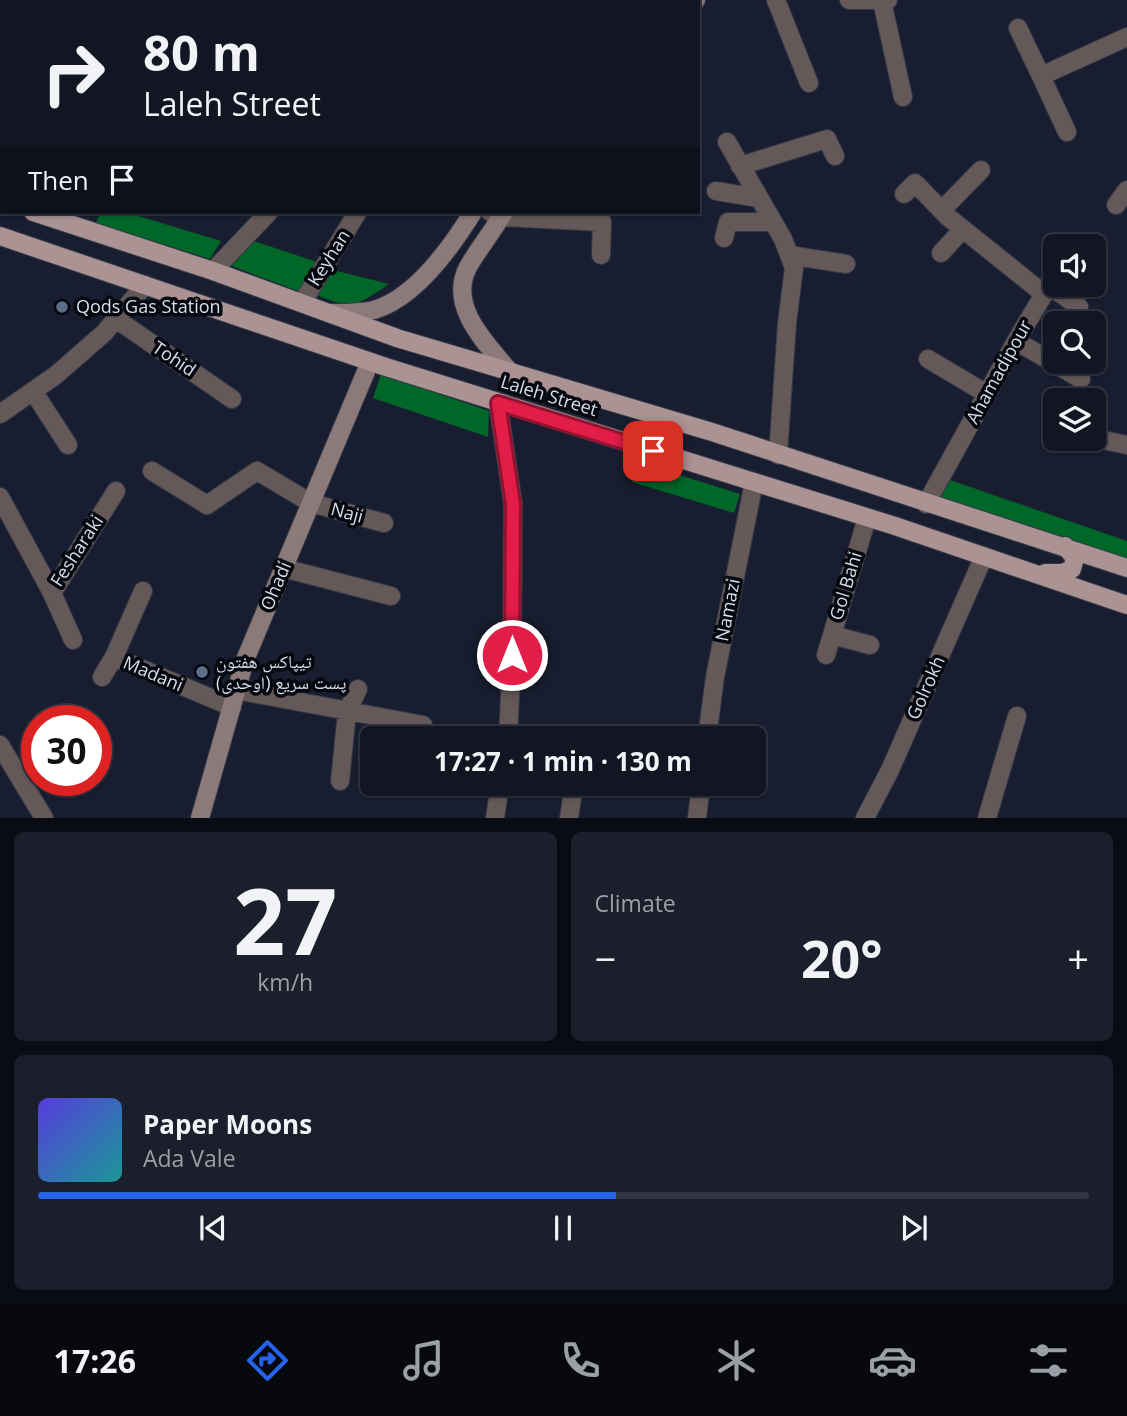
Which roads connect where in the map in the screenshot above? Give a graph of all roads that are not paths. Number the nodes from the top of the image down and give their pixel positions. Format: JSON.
{"nodes":[{"id":1,"x":776,"y":0,"type":"edge"},
{"id":2,"x":849,"y":0,"type":"edge"},
{"id":3,"x":887,"y":0,"type":"edge"},
{"id":4,"x":882,"y":1,"type":"edge"},
{"id":5,"x":1018,"y":28,"type":"dead end"},
{"id":6,"x":1127,"y":37,"type":"edge"},
{"id":7,"x":1041,"y":76,"type":"junction"},
{"id":8,"x":810,"y":82,"type":"dead end"},
{"id":9,"x":903,"y":97,"type":"dead end"},
{"id":10,"x":1068,"y":132,"type":"dead end"},
{"id":11,"x":727,"y":142,"type":"dead end"},
{"id":12,"x":835,"y":156,"type":"dead end"},
{"id":13,"x":740,"y":166,"type":"junction"},
{"id":14,"x":981,"y":170,"type":"dead end"},
{"id":15,"x":1127,"y":190,"type":"edge"},
{"id":16,"x":716,"y":191,"type":"dead end"},
{"id":17,"x":904,"y":194,"type":"dead end"},
{"id":18,"x":758,"y":198,"type":"junction"},
{"id":19,"x":1115,"y":205,"type":"dead end"},
{"id":20,"x":942,"y":210,"type":"junction"},
{"id":21,"x":46,"y":214,"type":"edge"},
{"id":22,"x":267,"y":214,"type":"edge"},
{"id":23,"x":356,"y":214,"type":"edge"},
{"id":24,"x":472,"y":214,"type":"edge"},
{"id":25,"x":498,"y":214,"type":"edge"},
{"id":26,"x":602,"y":217,"type":"edge"},
{"id":27,"x":72,"y":218,"type":"edge"},
{"id":28,"x":773,"y":222,"type":"junction"},
{"id":29,"x":963,"y":229,"type":"junction"},
{"id":30,"x":0,"y":236,"type":"edge"},
{"id":31,"x":724,"y":238,"type":"dead end"},
{"id":32,"x":941,"y":253,"type":"dead end"},
{"id":33,"x":601,"y":254,"type":"dead end"},
{"id":34,"x":789,"y":255,"type":"junction"},
{"id":35,"x":846,"y":264,"type":"dead end"},
{"id":36,"x":213,"y":271,"type":"junction"},
{"id":37,"x":145,"y":285,"type":"junction"},
{"id":38,"x":1043,"y":293,"type":"edge"},
{"id":39,"x":1043,"y":296,"type":"edge"},
{"id":40,"x":1065,"y":297,"type":"edge"},
{"id":41,"x":302,"y":303,"type":"junction"},
{"id":42,"x":1079,"y":307,"type":"dead end"},
{"id":43,"x":328,"y":313,"type":"junction"},
{"id":44,"x":116,"y":319,"type":"junction"},
{"id":45,"x":1016,"y":341,"type":"junction"},
{"id":46,"x":928,"y":359,"type":"dead end"},
{"id":47,"x":370,"y":362,"type":"junction"},
{"id":48,"x":511,"y":373,"type":"junction"},
{"id":49,"x":1081,"y":379,"type":"dead end"},
{"id":50,"x":33,"y":391,"type":"junction"},
{"id":51,"x":987,"y":394,"type":"junction"},
{"id":52,"x":232,"y":399,"type":"dead end"},
{"id":53,"x":498,"y":403,"type":"junction"},
{"id":54,"x":0,"y":415,"type":"edge"},
{"id":55,"x":1106,"y":441,"type":"edge"},
{"id":56,"x":68,"y":444,"type":"dead end"},
{"id":57,"x":1127,"y":445,"type":"edge"},
{"id":58,"x":778,"y":454,"type":"junction"},
{"id":59,"x":152,"y":471,"type":"dead end"},
{"id":60,"x":754,"y":482,"type":"junction"},
{"id":61,"x":116,"y":491,"type":"dead end"},
{"id":62,"x":0,"y":497,"type":"edge"},
{"id":63,"x":311,"y":503,"type":"junction"},
{"id":64,"x":926,"y":504,"type":"junction"},
{"id":65,"x":867,"y":518,"type":"junction"},
{"id":66,"x":384,"y":523,"type":"dead end"},
{"id":67,"x":1065,"y":546,"type":"junction"},
{"id":68,"x":984,"y":556,"type":"junction"},
{"id":69,"x":283,"y":568,"type":"junction"},
{"id":70,"x":1127,"y":568,"type":"edge"},
{"id":71,"x":1038,"y":573,"type":"junction"},
{"id":72,"x":144,"y":592,"type":"dead end"},
{"id":73,"x":52,"y":593,"type":"junction"},
{"id":74,"x":391,"y":596,"type":"dead end"},
{"id":75,"x":1127,"y":605,"type":"edge"},
{"id":76,"x":832,"y":635,"type":"junction"},
{"id":77,"x":73,"y":640,"type":"dead end"},
{"id":78,"x":870,"y":645,"type":"dead end"},
{"id":79,"x":826,"y":655,"type":"dead end"},
{"id":80,"x":114,"y":657,"type":"junction"},
{"id":81,"x":102,"y":677,"type":"dead end"},
{"id":82,"x":358,"y":689,"type":"dead end"},
{"id":83,"x":234,"y":699,"type":"junction"},
{"id":84,"x":347,"y":712,"type":"junction"},
{"id":85,"x":1017,"y":716,"type":"dead end"},
{"id":86,"x":423,"y":725,"type":"dead end"},
{"id":87,"x":509,"y":726,"type":"edge"},
{"id":88,"x":709,"y":726,"type":"edge"},
{"id":89,"x":0,"y":745,"type":"edge"},
{"id":90,"x":8,"y":771,"type":"edge"},
{"id":91,"x":340,"y":781,"type":"dead end"},
{"id":92,"x":498,"y":796,"type":"edge"},
{"id":93,"x":572,"y":796,"type":"edge"},
{"id":94,"x":700,"y":796,"type":"edge"},
{"id":95,"x":44,"y":817,"type":"edge"},
{"id":96,"x":200,"y":817,"type":"edge"},
{"id":97,"x":495,"y":817,"type":"edge"},
{"id":98,"x":569,"y":817,"type":"edge"},
{"id":99,"x":697,"y":817,"type":"edge"},
{"id":100,"x":865,"y":817,"type":"edge"},
{"id":101,"x":987,"y":817,"type":"edge"}],
"edges":[{"from":1,"to":8,"type":"street"},
{"from":2,"to":4,"type":"street"},
{"from":3,"to":4,"type":"street"},
{"from":4,"to":9,"type":"street"},
{"from":5,"to":7,"type":"street"},
{"from":6,"to":7,"type":"street"},
{"from":7,"to":10,"type":"street"},
{"from":11,"to":13,"type":"street"},
{"from":12,"to":13,"type":"street"},
{"from":13,"to":18,"type":"street"},
{"from":14,"to":20,"type":"street"},
{"from":15,"to":19,"type":"street"},
{"from":16,"to":18,"type":"street"},
{"from":17,"to":20,"type":"street"},
{"from":18,"to":28,"type":"street"},
{"from":20,"to":29,"type":"street"},
{"from":21,"to":27,"type":"main road","name":"Laleh Street"},
{"from":22,"to":36,"type":"street"},
{"from":23,"to":41,"type":"street","name":"Keyhan"},
{"from":24,"to":43,"type":"main road"},
{"from":25,"to":26,"type":"street"},
{"from":25,"to":48,"type":"main road"},
{"from":26,"to":33,"type":"street"},
{"from":27,"to":36,"type":"main road","name":"Laleh Street"},
{"from":28,"to":31,"type":"street"},
{"from":28,"to":34,"type":"street"},
{"from":29,"to":32,"type":"street"},
{"from":29,"to":38,"type":"street"},
{"from":30,"to":37,"type":"main road","name":"Laleh Street"},
{"from":34,"to":35,"type":"street"},
{"from":34,"to":58,"type":"street"},
{"from":36,"to":41,"type":"main road","name":"Laleh Street"},
{"from":37,"to":44,"type":"street"},
{"from":37,"to":47,"type":"main road","name":"Laleh Street"},
{"from":39,"to":45,"type":"street","name":"Ahamadipour"},
{"from":40,"to":42,"type":"street"},
{"from":41,"to":43,"type":"main road","name":"Laleh Street"},
{"from":43,"to":48,"type":"main road","name":"Laleh Street"},
{"from":44,"to":50,"type":"street"},
{"from":44,"to":52,"type":"street","name":"Tohid"},
{"from":45,"to":49,"type":"street"},
{"from":45,"to":51,"type":"street","name":"Ahamadipour"},
{"from":46,"to":51,"type":"street"},
{"from":47,"to":53,"type":"main road","name":"Laleh Street"},
{"from":47,"to":63,"type":"main road","name":"Ohadi"},
{"from":48,"to":58,"type":"main road","name":"Laleh Street"},
{"from":50,"to":54,"type":"street"},
{"from":50,"to":56,"type":"street"},
{"from":51,"to":64,"type":"street","name":"Ahamadipour"},
{"from":53,"to":60,"type":"main road","name":"Laleh Street"},
{"from":53,"to":87,"type":"street"},
{"from":55,"to":57,"type":"street"},
{"from":58,"to":64,"type":"main road","name":"Laleh Street"},
{"from":59,"to":63,"type":"street","name":"Naji"},
{"from":60,"to":65,"type":"main road","name":"Laleh Street"},
{"from":60,"to":88,"type":"street","name":"Namazi"},
{"from":61,"to":73,"type":"street","name":"Fesharaki"},
{"from":62,"to":73,"type":"street","name":"Fesharaki"},
{"from":63,"to":66,"type":"street","name":"Naji"},
{"from":63,"to":69,"type":"main road","name":"Ohadi"},
{"from":64,"to":67,"type":"main road","name":"Laleh Street"},
{"from":65,"to":68,"type":"main road","name":"Laleh Street"},
{"from":65,"to":76,"type":"street","name":"Gol Bahi"},
{"from":67,"to":70,"type":"main road","name":"Laleh Street"},
{"from":67,"to":71,"type":"main road"},
{"from":68,"to":71,"type":"main road","name":"Laleh Street"},
{"from":68,"to":100,"type":"street","name":"Golrokh"},
{"from":69,"to":74,"type":"street"},
{"from":69,"to":83,"type":"main road","name":"Ohadi"},
{"from":71,"to":75,"type":"main road","name":"Laleh Street"},
{"from":72,"to":80,"type":"street"},
{"from":73,"to":77,"type":"street"},
{"from":76,"to":78,"type":"street"},
{"from":76,"to":79,"type":"street","name":"Gol Bahi"},
{"from":80,"to":81,"type":"street"},
{"from":80,"to":83,"type":"street","name":"Madani"},
{"from":82,"to":84,"type":"street"},
{"from":83,"to":84,"type":"street","name":"Madani"},
{"from":83,"to":96,"type":"main road","name":"Ohadi"},
{"from":84,"to":86,"type":"street","name":"Madani"},
{"from":84,"to":91,"type":"street"},
{"from":85,"to":101,"type":"street"},
{"from":89,"to":90,"type":"street"},
{"from":90,"to":95,"type":"street"},
{"from":92,"to":97,"type":"street"},
{"from":93,"to":98,"type":"street"},
{"from":94,"to":99,"type":"street"}]}
